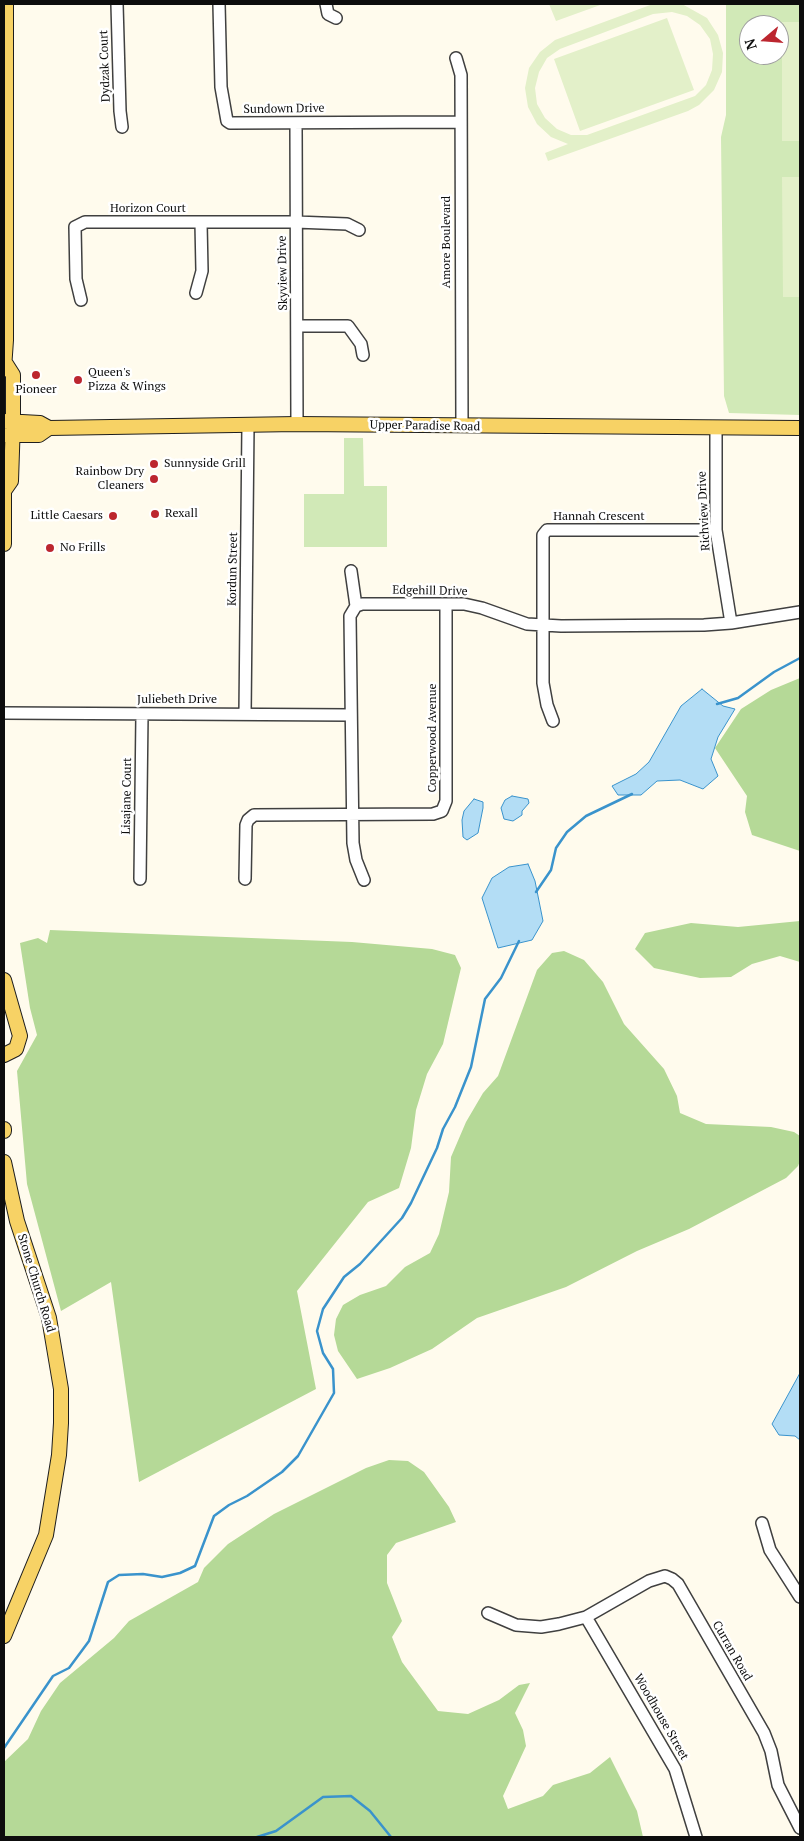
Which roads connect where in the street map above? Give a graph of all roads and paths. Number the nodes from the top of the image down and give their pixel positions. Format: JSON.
{"nodes":[{"id":1,"x":6,"y":4,"type":"edge"},
{"id":2,"x":117,"y":4,"type":"edge"},
{"id":3,"x":219,"y":4,"type":"edge"},
{"id":4,"x":326,"y":4,"type":"edge"},
{"id":5,"x":336,"y":18,"type":"dead end"},
{"id":6,"x":456,"y":58,"type":"dead end"},
{"id":7,"x":460,"y":122,"type":"junction"},
{"id":8,"x":296,"y":123,"type":"junction"},
{"id":9,"x":122,"y":127,"type":"dead end"},
{"id":10,"x":296,"y":222,"type":"junction"},
{"id":11,"x":201,"y":223,"type":"junction"},
{"id":12,"x":359,"y":230,"type":"dead end"},
{"id":13,"x":196,"y":293,"type":"dead end"},
{"id":14,"x":81,"y":300,"type":"dead end"},
{"id":15,"x":298,"y":326,"type":"junction"},
{"id":16,"x":363,"y":355,"type":"dead end"},
{"id":17,"x":5,"y":367,"type":"edge"},
{"id":18,"x":8,"y":421,"type":"edge"},
{"id":19,"x":297,"y":424,"type":"junction"},
{"id":20,"x":248,"y":425,"type":"junction"},
{"id":21,"x":462,"y":426,"type":"junction"},
{"id":22,"x":716,"y":427,"type":"junction"},
{"id":23,"x":49,"y":428,"type":"junction"},
{"id":24,"x":800,"y":428,"type":"edge"},
{"id":25,"x":8,"y":435,"type":"edge"},
{"id":26,"x":4,"y":490,"type":"edge"},
{"id":27,"x":716,"y":530,"type":"junction"},
{"id":28,"x":4,"y":544,"type":"edge"},
{"id":29,"x":351,"y":571,"type":"dead end"},
{"id":30,"x":446,"y":604,"type":"junction"},
{"id":31,"x":356,"y":606,"type":"junction"},
{"id":32,"x":800,"y":612,"type":"edge"},
{"id":33,"x":732,"y":623,"type":"junction"},
{"id":34,"x":542,"y":625,"type":"junction"},
{"id":35,"x":4,"y":713,"type":"edge"},
{"id":36,"x":142,"y":714,"type":"junction"},
{"id":37,"x":246,"y":714,"type":"junction"},
{"id":38,"x":350,"y":715,"type":"junction"},
{"id":39,"x":553,"y":720,"type":"dead end"},
{"id":40,"x":353,"y":814,"type":"junction"},
{"id":41,"x":140,"y":879,"type":"dead end"},
{"id":42,"x":245,"y":879,"type":"dead end"},
{"id":43,"x":364,"y":880,"type":"dead end"},
{"id":44,"x":4,"y":980,"type":"edge"},
{"id":45,"x":4,"y":1019,"type":"edge"},
{"id":46,"x":18,"y":1028,"type":"junction"},
{"id":47,"x":8,"y":1054,"type":"edge"},
{"id":48,"x":4,"y":1067,"type":"edge"},
{"id":49,"x":4,"y":1162,"type":"edge"},
{"id":50,"x":762,"y":1523,"type":"dead end"},
{"id":51,"x":797,"y":1583,"type":"edge"},
{"id":52,"x":800,"y":1598,"type":"edge"},
{"id":53,"x":488,"y":1613,"type":"dead end"},
{"id":54,"x":586,"y":1617,"type":"junction"},
{"id":55,"x":4,"y":1636,"type":"edge"},
{"id":56,"x":800,"y":1828,"type":"edge"},
{"id":57,"x":696,"y":1837,"type":"edge"}],
"edges":[{"from":1,"to":17,"type":"main road"},
{"from":2,"to":9,"type":"street","name":"Dydzak Court"},
{"from":3,"to":8,"type":"street","name":"Sundown Drive"},
{"from":4,"to":5,"type":"street"},
{"from":6,"to":7,"type":"street","name":"Amore Boulevard"},
{"from":7,"to":8,"type":"street","name":"Sundown Drive"},
{"from":7,"to":21,"type":"street","name":"Amore Boulevard"},
{"from":8,"to":10,"type":"street","name":"Skyview Drive"},
{"from":10,"to":11,"type":"street","name":"Horizon Court"},
{"from":10,"to":12,"type":"street","name":"Horizon Court"},
{"from":10,"to":15,"type":"street","name":"Skyview Drive"},
{"from":11,"to":13,"type":"street"},
{"from":11,"to":14,"type":"street","name":"Horizon Court"},
{"from":15,"to":16,"type":"street"},
{"from":15,"to":19,"type":"street","name":"Skyview Drive"},
{"from":17,"to":18,"type":"main road"},
{"from":18,"to":23,"type":"main road","name":"Upper Paradise Road"},
{"from":18,"to":25,"type":"main road"},
{"from":19,"to":20,"type":"main road","name":"Upper Paradise Road"},
{"from":19,"to":21,"type":"main road","name":"Upper Paradise Road"},
{"from":20,"to":23,"type":"main road","name":"Upper Paradise Road"},
{"from":20,"to":37,"type":"street","name":"Kordun Street"},
{"from":21,"to":22,"type":"main road","name":"Upper Paradise Road"},
{"from":22,"to":24,"type":"main road","name":"Upper Paradise Road"},
{"from":22,"to":27,"type":"street","name":"Richview Drive"},
{"from":23,"to":25,"type":"main road","name":"Upper Paradise Road"},
{"from":25,"to":26,"type":"main road"},
{"from":26,"to":28,"type":"main road"},
{"from":27,"to":33,"type":"street","name":"Richview Drive"},
{"from":27,"to":34,"type":"street","name":"Hannah Crescent"},
{"from":29,"to":31,"type":"street"},
{"from":30,"to":31,"type":"street","name":"Edgehill Drive"},
{"from":30,"to":34,"type":"street","name":"Edgehill Drive"},
{"from":30,"to":40,"type":"street","name":"Copperwood Avenue"},
{"from":31,"to":38,"type":"street"},
{"from":32,"to":33,"type":"street","name":"Edgehill Drive"},
{"from":33,"to":34,"type":"street","name":"Edgehill Drive"},
{"from":34,"to":39,"type":"street"},
{"from":35,"to":36,"type":"street","name":"Juliebeth Drive"},
{"from":36,"to":37,"type":"street","name":"Juliebeth Drive"},
{"from":36,"to":41,"type":"street","name":"Lisajane Court"},
{"from":37,"to":38,"type":"street","name":"Juliebeth Drive"},
{"from":38,"to":40,"type":"street"},
{"from":40,"to":42,"type":"street"},
{"from":40,"to":43,"type":"street"},
{"from":44,"to":46,"type":"main road"},
{"from":45,"to":46,"type":"main road"},
{"from":46,"to":47,"type":"main road"},
{"from":47,"to":48,"type":"main road"},
{"from":49,"to":55,"type":"main road","name":"Stone Church Road"},
{"from":50,"to":51,"type":"street"},
{"from":51,"to":52,"type":"street"},
{"from":53,"to":54,"type":"street","name":"Curran Road"},
{"from":54,"to":56,"type":"street","name":"Curran Road"},
{"from":54,"to":57,"type":"street","name":"Woodhouse Street"}]}
